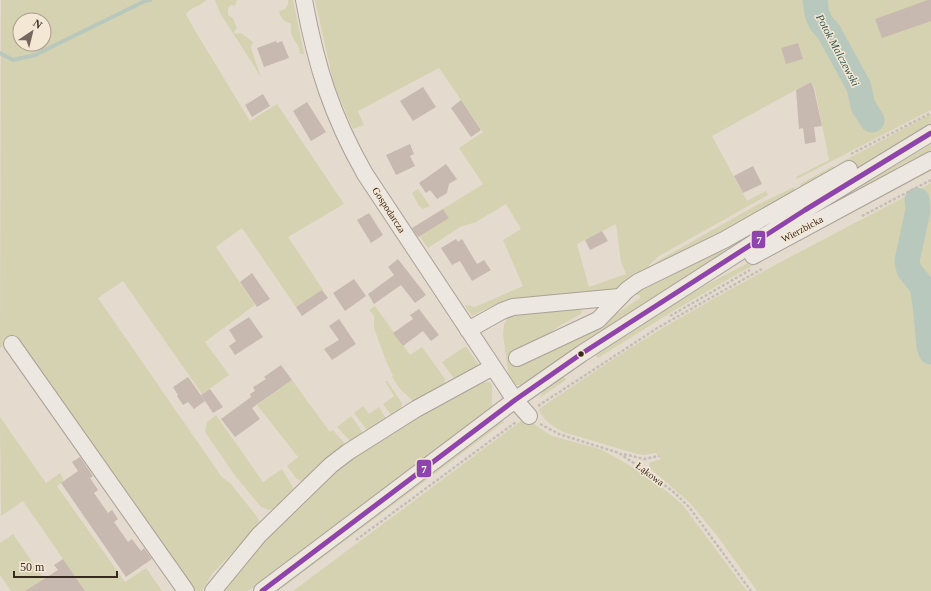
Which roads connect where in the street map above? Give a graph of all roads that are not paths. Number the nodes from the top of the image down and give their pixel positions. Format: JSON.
{"nodes":[{"id":1,"x":304,"y":0,"type":"edge"},
{"id":2,"x":931,"y":133,"type":"edge"},
{"id":3,"x":931,"y":160,"type":"edge"},
{"id":4,"x":849,"y":169,"type":"dead end"},
{"id":5,"x":812,"y":190,"type":"junction"},
{"id":6,"x":831,"y":195,"type":"junction"},
{"id":7,"x":619,"y":297,"type":"junction"},
{"id":8,"x":652,"y":310,"type":"junction"},
{"id":9,"x":468,"y":330,"type":"junction"},
{"id":10,"x":12,"y":344,"type":"dead end"},
{"id":11,"x":517,"y":358,"type":"dead end"},
{"id":12,"x":493,"y":367,"type":"junction"},
{"id":13,"x":515,"y":400,"type":"junction"},
{"id":14,"x":527,"y":415,"type":"road end"},
{"id":15,"x":186,"y":591,"type":"edge"},
{"id":16,"x":213,"y":591,"type":"edge"},
{"id":17,"x":262,"y":591,"type":"edge"}],
"edges":[{"from":1,"to":9,"type":"street","name":"Gospodarcza"},
{"from":2,"to":6,"type":"street","name":"Wierzbicka"},
{"from":3,"to":8,"type":"street","name":"Wierzbicka"},
{"from":4,"to":5,"type":"street"},
{"from":5,"to":6,"type":"street"},
{"from":5,"to":7,"type":"street"},
{"from":6,"to":8,"type":"street","name":"Wierzbicka"},
{"from":7,"to":9,"type":"street"},
{"from":7,"to":11,"type":"street"},
{"from":8,"to":13,"type":"street","name":"Wierzbicka"},
{"from":9,"to":12,"type":"street","name":"Gospodarcza"},
{"from":10,"to":15,"type":"street"},
{"from":12,"to":13,"type":"street","name":"Gospodarcza"},
{"from":12,"to":16,"type":"street"},
{"from":13,"to":14,"type":"street"},
{"from":13,"to":17,"type":"street","name":"Wierzbicka"}]}
